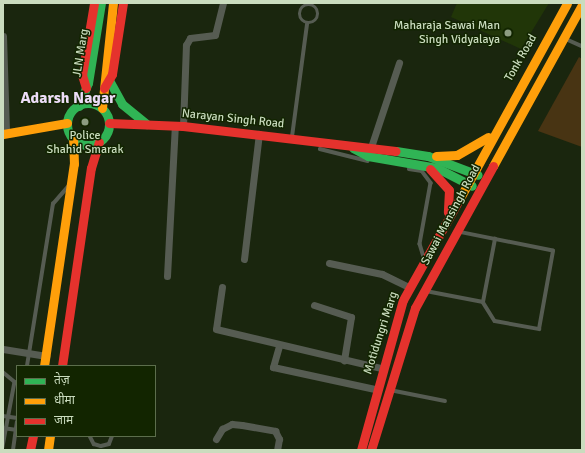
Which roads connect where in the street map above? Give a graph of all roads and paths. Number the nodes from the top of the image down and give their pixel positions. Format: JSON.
{"nodes":[{"id":1,"x":94,"y":3,"type":"edge"},
{"id":2,"x":101,"y":3,"type":"edge"},
{"id":3,"x":113,"y":3,"type":"edge"},
{"id":4,"x":124,"y":3,"type":"edge"},
{"id":5,"x":223,"y":3,"type":"edge"},
{"id":6,"x":567,"y":3,"type":"edge"},
{"id":7,"x":582,"y":5,"type":"edge"},
{"id":8,"x":307,"y":24,"type":"junction"},
{"id":9,"x":3,"y":36,"type":"edge"},
{"id":10,"x":563,"y":38,"type":"junction"},
{"id":11,"x":582,"y":46,"type":"edge"},
{"id":12,"x":399,"y":63,"type":"dead end"},
{"id":13,"x":110,"y":82,"type":"junction"},
{"id":14,"x":86,"y":88,"type":"junction"},
{"id":15,"x":102,"y":89,"type":"junction"},
{"id":16,"x":4,"y":91,"type":"edge"},
{"id":17,"x":78,"y":106,"type":"junction"},
{"id":18,"x":102,"y":108,"type":"junction"},
{"id":19,"x":67,"y":123,"type":"junction"},
{"id":20,"x":109,"y":123,"type":"junction"},
{"id":21,"x":148,"y":124,"type":"junction"},
{"id":22,"x":179,"y":126,"type":"junction"},
{"id":23,"x":497,"y":126,"type":"junction"},
{"id":24,"x":5,"y":133,"type":"edge"},
{"id":25,"x":259,"y":134,"type":"junction"},
{"id":26,"x":290,"y":137,"type":"junction"},
{"id":27,"x":73,"y":139,"type":"junction"},
{"id":28,"x":99,"y":142,"type":"junction"},
{"id":29,"x":371,"y":147,"type":"junction"},
{"id":30,"x":353,"y":148,"type":"junction"},
{"id":31,"x":427,"y":160,"type":"junction"},
{"id":32,"x":472,"y":172,"type":"junction"},
{"id":33,"x":484,"y":178,"type":"junction"},
{"id":34,"x":466,"y":182,"type":"junction"},
{"id":35,"x":71,"y":183,"type":"junction"},
{"id":36,"x":478,"y":190,"type":"junction"},
{"id":37,"x":446,"y":220,"type":"junction"},
{"id":38,"x":455,"y":231,"type":"junction"},
{"id":39,"x":495,"y":239,"type":"junction"},
{"id":40,"x":425,"y":258,"type":"junction"},
{"id":41,"x":244,"y":260,"type":"dead end"},
{"id":42,"x":329,"y":263,"type":"dead end"},
{"id":43,"x":167,"y":276,"type":"dead end"},
{"id":44,"x":222,"y":287,"type":"dead end"},
{"id":45,"x":409,"y":287,"type":"junction"},
{"id":46,"x":424,"y":290,"type":"junction"},
{"id":47,"x":483,"y":302,"type":"junction"},
{"id":48,"x":314,"y":305,"type":"dead end"},
{"id":49,"x":279,"y":346,"type":"junction"},
{"id":50,"x":3,"y":349,"type":"edge"},
{"id":51,"x":29,"y":353,"type":"junction"},
{"id":52,"x":46,"y":356,"type":"junction"},
{"id":53,"x":344,"y":360,"type":"junction"},
{"id":54,"x":27,"y":365,"type":"edge"},
{"id":55,"x":44,"y":365,"type":"edge"},
{"id":56,"x":62,"y":365,"type":"edge"},
{"id":57,"x":381,"y":368,"type":"junction"},
{"id":58,"x":3,"y":372,"type":"edge"},
{"id":59,"x":375,"y":389,"type":"junction"},
{"id":60,"x":387,"y":389,"type":"junction"},
{"id":61,"x":445,"y":401,"type":"dead end"},
{"id":62,"x":3,"y":416,"type":"edge"},
{"id":63,"x":8,"y":416,"type":"junction"},
{"id":64,"x":16,"y":418,"type":"edge"},
{"id":65,"x":5,"y":428,"type":"edge"},
{"id":66,"x":16,"y":430,"type":"edge"},
{"id":67,"x":33,"y":437,"type":"edge"},
{"id":68,"x":50,"y":437,"type":"edge"},
{"id":69,"x":90,"y":437,"type":"edge"},
{"id":70,"x":112,"y":437,"type":"edge"},
{"id":71,"x":216,"y":439,"type":"dead end"},
{"id":72,"x":3,"y":447,"type":"edge"},
{"id":73,"x":13,"y":450,"type":"edge"},
{"id":74,"x":30,"y":450,"type":"edge"},
{"id":75,"x":48,"y":450,"type":"edge"},
{"id":76,"x":277,"y":450,"type":"edge"},
{"id":77,"x":361,"y":450,"type":"edge"},
{"id":78,"x":371,"y":450,"type":"edge"}],
"edges":[{"from":1,"to":14,"type":"main road"},
{"from":2,"to":14,"type":"main road","name":"JLN Marg"},
{"from":3,"to":15,"type":"main road","name":"JLN Marg"},
{"from":4,"to":13,"type":"main road"},
{"from":5,"to":22,"type":"street"},
{"from":6,"to":23,"type":"main road","name":"Tonk Road"},
{"from":7,"to":10,"type":"main road","name":"Sawai Mansingh Road"},
{"from":8,"to":8,"type":"lane"},
{"from":8,"to":26,"type":"lane"},
{"from":9,"to":16,"type":"street"},
{"from":10,"to":11,"type":"lane"},
{"from":10,"to":33,"type":"main road","name":"Sawai Mansingh Road"},
{"from":12,"to":29,"type":"street"},
{"from":13,"to":15,"type":"main road"},
{"from":13,"to":21,"type":"main road"},
{"from":14,"to":17,"type":"main road","name":"JLN Marg"},
{"from":15,"to":18,"type":"main road","name":"JLN Marg"},
{"from":16,"to":24,"type":"street"},
{"from":17,"to":18,"type":"main road"},
{"from":17,"to":19,"type":"main road"},
{"from":18,"to":20,"type":"main road"},
{"from":19,"to":24,"type":"main road"},
{"from":19,"to":27,"type":"main road"},
{"from":20,"to":21,"type":"main road","name":"Narayan Singh Road"},
{"from":20,"to":28,"type":"main road"},
{"from":21,"to":22,"type":"main road","name":"Narayan Singh Road"},
{"from":22,"to":25,"type":"main road","name":"Narayan Singh Road"},
{"from":22,"to":43,"type":"street"},
{"from":23,"to":31,"type":"main road"},
{"from":23,"to":32,"type":"main road","name":"Motidungri Marg"},
{"from":25,"to":26,"type":"main road","name":"Narayan Singh Road"},
{"from":25,"to":41,"type":"street"},
{"from":26,"to":30,"type":"main road","name":"Narayan Singh Road"},
{"from":26,"to":40,"type":"lane"},
{"from":27,"to":28,"type":"main road"},
{"from":27,"to":35,"type":"main road"},
{"from":28,"to":56,"type":"main road"},
{"from":29,"to":30,"type":"main road"},
{"from":29,"to":31,"type":"main road"},
{"from":30,"to":31,"type":"main road"},
{"from":31,"to":32,"type":"main road"},
{"from":31,"to":34,"type":"main road"},
{"from":31,"to":37,"type":"main road"},
{"from":32,"to":33,"type":"main road"},
{"from":32,"to":34,"type":"main road","name":"Motidungri Marg"},
{"from":33,"to":36,"type":"main road","name":"Sawai Mansingh Road"},
{"from":34,"to":36,"type":"main road"},
{"from":34,"to":37,"type":"main road","name":"Motidungri Marg"},
{"from":35,"to":51,"type":"lane"},
{"from":35,"to":52,"type":"main road"},
{"from":36,"to":38,"type":"main road","name":"Sawai Mansingh Road"},
{"from":37,"to":40,"type":"main road","name":"Motidungri Marg"},
{"from":38,"to":39,"type":"lane"},
{"from":38,"to":46,"type":"main road","name":"Sawai Mansingh Road"},
{"from":39,"to":47,"type":"lane"},
{"from":39,"to":47,"type":"lane"},
{"from":40,"to":45,"type":"main road","name":"Motidungri Marg"},
{"from":42,"to":45,"type":"street"},
{"from":44,"to":49,"type":"street"},
{"from":45,"to":57,"type":"main road","name":"Motidungri Marg"},
{"from":46,"to":47,"type":"lane"},
{"from":46,"to":60,"type":"main road","name":"Sawai Mansingh Road"},
{"from":48,"to":53,"type":"street"},
{"from":49,"to":53,"type":"street"},
{"from":49,"to":59,"type":"street"},
{"from":50,"to":51,"type":"street"},
{"from":51,"to":52,"type":"street"},
{"from":51,"to":54,"type":"lane"},
{"from":52,"to":55,"type":"main road"},
{"from":53,"to":57,"type":"street"},
{"from":57,"to":59,"type":"main road","name":"Motidungri Marg"},
{"from":58,"to":63,"type":"lane"},
{"from":59,"to":77,"type":"main road","name":"Motidungri Marg"},
{"from":60,"to":61,"type":"lane"},
{"from":60,"to":78,"type":"main road","name":"Sawai Mansingh Road"},
{"from":62,"to":63,"type":"lane"},
{"from":63,"to":64,"type":"lane"},
{"from":63,"to":65,"type":"lane"},
{"from":65,"to":66,"type":"lane"},
{"from":65,"to":72,"type":"lane"},
{"from":66,"to":73,"type":"lane"},
{"from":67,"to":74,"type":"main road"},
{"from":68,"to":75,"type":"main road"},
{"from":69,"to":70,"type":"lane"},
{"from":71,"to":76,"type":"street"}]}
